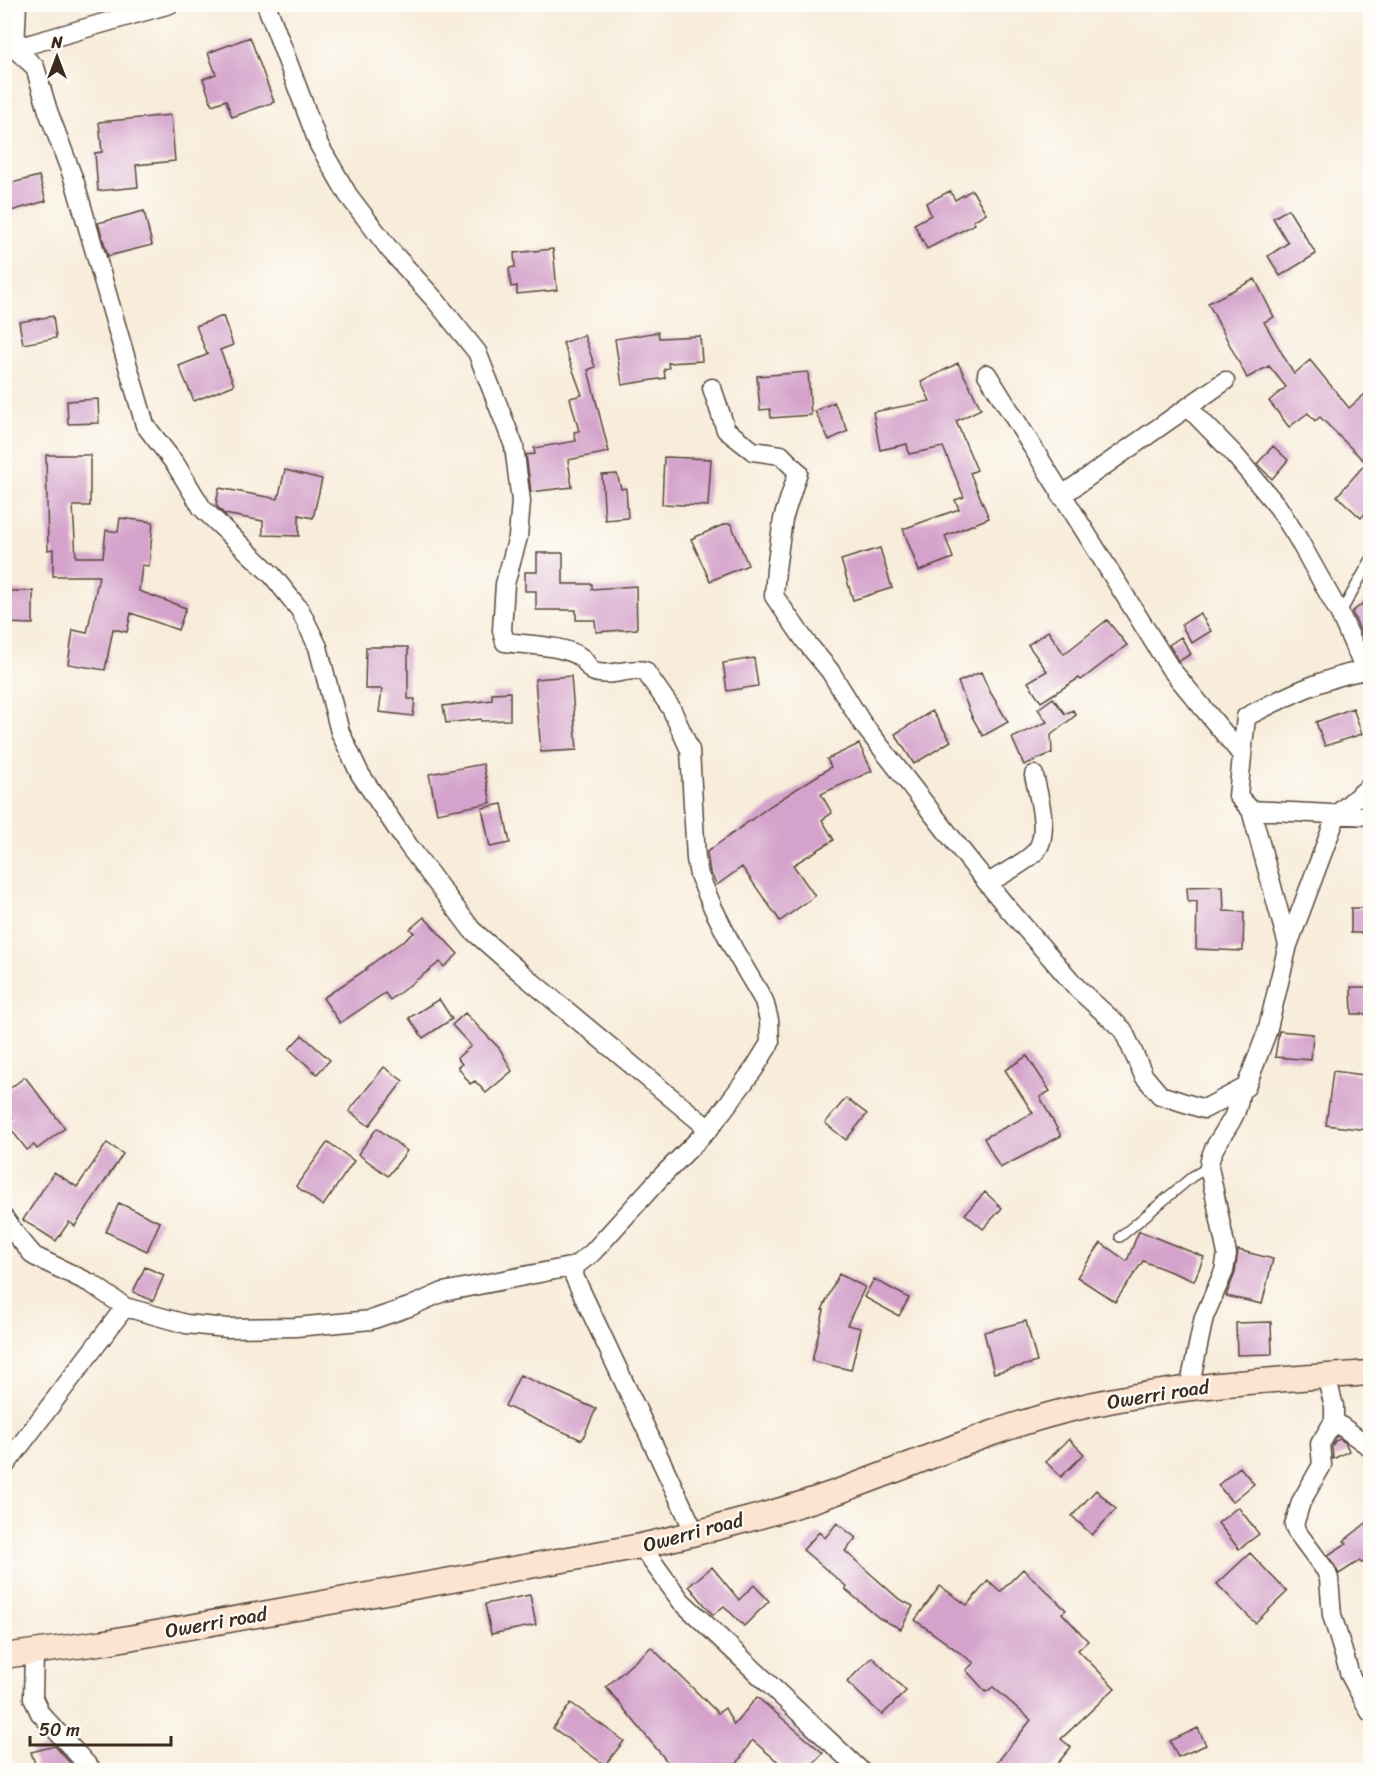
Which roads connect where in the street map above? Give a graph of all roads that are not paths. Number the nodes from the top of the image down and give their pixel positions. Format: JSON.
{"nodes":[{"id":1,"x":17,"y":4,"type":"edge"},
{"id":2,"x":170,"y":4,"type":"edge"},
{"id":3,"x":266,"y":4,"type":"edge"},
{"id":4,"x":10,"y":50,"type":"edge"},
{"id":5,"x":987,"y":374,"type":"dead end"},
{"id":6,"x":1225,"y":381,"type":"dead end"},
{"id":7,"x":712,"y":388,"type":"dead end"},
{"id":8,"x":1188,"y":407,"type":"junction"},
{"id":9,"x":1061,"y":496,"type":"junction"},
{"id":10,"x":1371,"y":561,"type":"edge"},
{"id":11,"x":1340,"y":614,"type":"junction"},
{"id":12,"x":1368,"y":672,"type":"edge"},
{"id":13,"x":1242,"y":754,"type":"junction"},
{"id":14,"x":1034,"y":775,"type":"dead end"},
{"id":15,"x":1371,"y":786,"type":"edge"},
{"id":16,"x":1251,"y":810,"type":"junction"},
{"id":17,"x":1337,"y":814,"type":"junction"},
{"id":18,"x":1371,"y":816,"type":"edge"},
{"id":19,"x":988,"y":883,"type":"junction"},
{"id":20,"x":1288,"y":945,"type":"junction"},
{"id":21,"x":1240,"y":1090,"type":"junction"},
{"id":22,"x":709,"y":1129,"type":"junction"},
{"id":23,"x":1209,"y":1167,"type":"junction"},
{"id":24,"x":4,"y":1218,"type":"edge"},
{"id":25,"x":1120,"y":1238,"type":"dead end"},
{"id":26,"x":575,"y":1266,"type":"junction"},
{"id":27,"x":125,"y":1307,"type":"junction"},
{"id":28,"x":1371,"y":1372,"type":"edge"},
{"id":29,"x":1326,"y":1376,"type":"junction"},
{"id":30,"x":1189,"y":1389,"type":"junction"},
{"id":31,"x":1334,"y":1421,"type":"junction"},
{"id":32,"x":1371,"y":1447,"type":"edge"},
{"id":33,"x":4,"y":1467,"type":"edge"},
{"id":34,"x":695,"y":1533,"type":"junction"},
{"id":35,"x":641,"y":1546,"type":"junction"},
{"id":36,"x":34,"y":1652,"type":"junction"},
{"id":37,"x":4,"y":1656,"type":"edge"},
{"id":38,"x":1371,"y":1712,"type":"edge"},
{"id":39,"x":92,"y":1770,"type":"edge"},
{"id":40,"x":860,"y":1770,"type":"edge"}],
"edges":[{"from":1,"to":4,"type":"street"},
{"from":2,"to":4,"type":"street"},
{"from":3,"to":22,"type":"street"},
{"from":4,"to":22,"type":"street"},
{"from":5,"to":9,"type":"street"},
{"from":6,"to":8,"type":"street"},
{"from":7,"to":19,"type":"street"},
{"from":8,"to":9,"type":"street"},
{"from":8,"to":11,"type":"street"},
{"from":9,"to":13,"type":"street"},
{"from":10,"to":11,"type":"lane"},
{"from":11,"to":12,"type":"street"},
{"from":12,"to":13,"type":"street"},
{"from":13,"to":16,"type":"street"},
{"from":14,"to":19,"type":"street"},
{"from":15,"to":17,"type":"street"},
{"from":16,"to":17,"type":"street"},
{"from":16,"to":20,"type":"street"},
{"from":17,"to":18,"type":"street"},
{"from":17,"to":20,"type":"street"},
{"from":19,"to":21,"type":"street"},
{"from":20,"to":21,"type":"street"},
{"from":21,"to":23,"type":"street"},
{"from":22,"to":26,"type":"street"},
{"from":23,"to":25,"type":"lane"},
{"from":23,"to":30,"type":"street"},
{"from":24,"to":27,"type":"street"},
{"from":26,"to":27,"type":"street"},
{"from":26,"to":34,"type":"street"},
{"from":27,"to":33,"type":"street"},
{"from":28,"to":29,"type":"main road","name":"Owerri road"},
{"from":29,"to":30,"type":"main road","name":"Owerri road"},
{"from":29,"to":31,"type":"street"},
{"from":30,"to":34,"type":"main road","name":"Owerri road"},
{"from":31,"to":32,"type":"street"},
{"from":31,"to":38,"type":"street"},
{"from":34,"to":35,"type":"main road","name":"Owerri road"},
{"from":35,"to":36,"type":"main road","name":"Owerri road"},
{"from":35,"to":40,"type":"street"},
{"from":36,"to":37,"type":"main road","name":"Owerri road"},
{"from":36,"to":39,"type":"street"}]}
